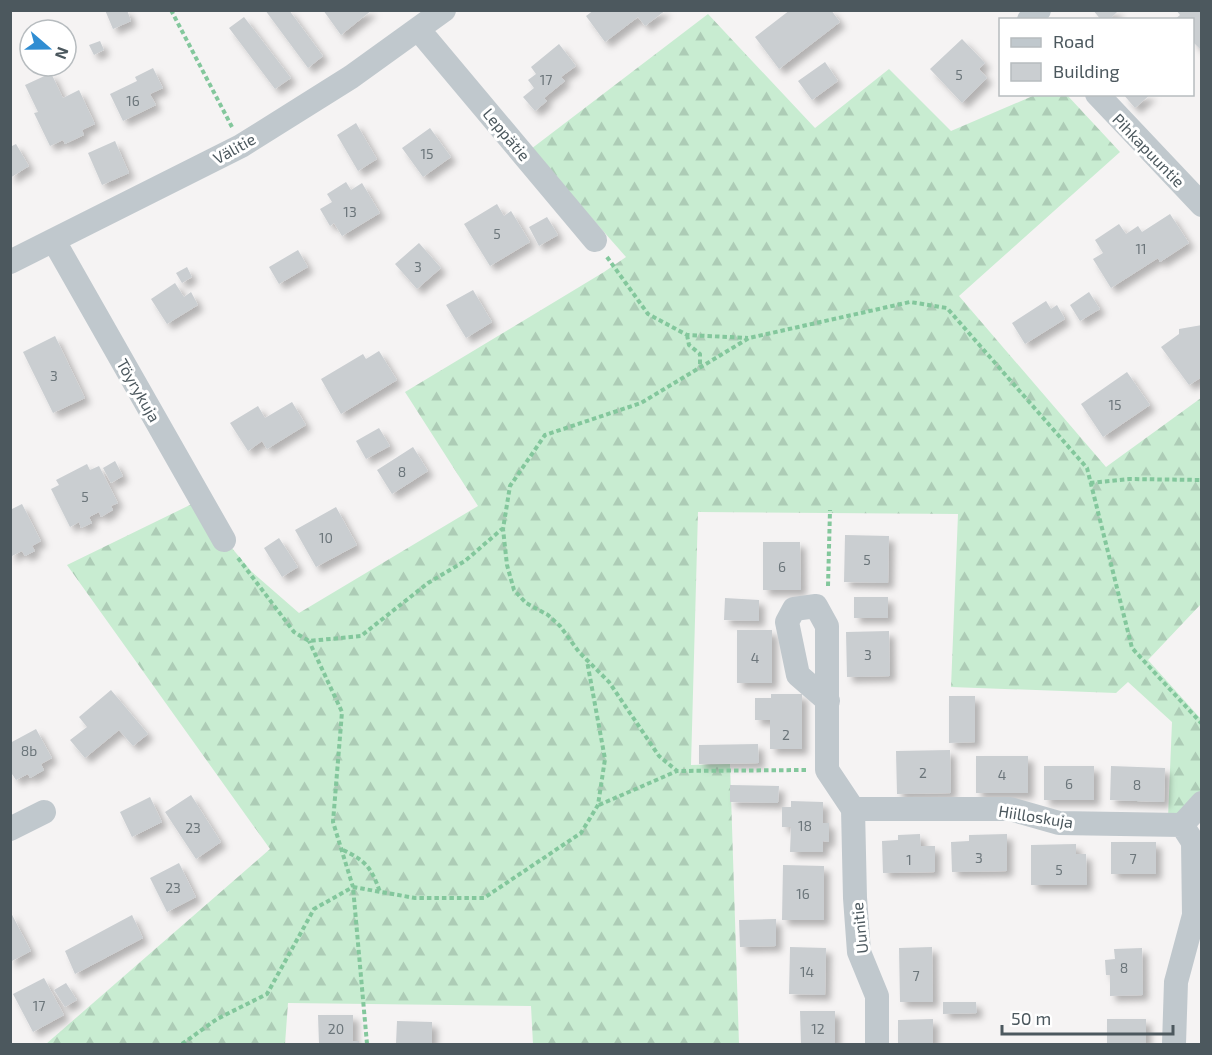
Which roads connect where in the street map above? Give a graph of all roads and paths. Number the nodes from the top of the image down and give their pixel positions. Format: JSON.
{"nodes":[{"id":1,"x":171,"y":10,"type":"edge"},
{"id":2,"x":444,"y":10,"type":"edge"},
{"id":3,"x":418,"y":29,"type":"junction"},
{"id":4,"x":1099,"y":96,"type":"edge"},
{"id":5,"x":241,"y":146,"type":"junction"},
{"id":6,"x":1202,"y":205,"type":"edge"},
{"id":7,"x":595,"y":240,"type":"joint"},
{"id":8,"x":54,"y":241,"type":"junction"},
{"id":9,"x":10,"y":262,"type":"edge"},
{"id":10,"x":687,"y":335,"type":"junction"},
{"id":11,"x":749,"y":338,"type":"junction"},
{"id":12,"x":700,"y":367,"type":"junction"},
{"id":13,"x":1202,"y":480,"type":"edge"},
{"id":14,"x":1090,"y":483,"type":"junction"},
{"id":15,"x":830,"y":510,"type":"dead end"},
{"id":16,"x":503,"y":529,"type":"junction"},
{"id":17,"x":224,"y":540,"type":"joint"},
{"id":18,"x":827,"y":626,"type":"junction"},
{"id":19,"x":309,"y":641,"type":"junction"},
{"id":20,"x":587,"y":661,"type":"junction"},
{"id":21,"x":828,"y":701,"type":"junction"},
{"id":22,"x":1202,"y":724,"type":"edge"},
{"id":23,"x":828,"y":770,"type":"junction"},
{"id":24,"x":677,"y":771,"type":"junction"},
{"id":25,"x":1202,"y":803,"type":"edge"},
{"id":26,"x":598,"y":805,"type":"junction"},
{"id":27,"x":853,"y":809,"type":"junction"},
{"id":28,"x":44,"y":812,"type":"dead end"},
{"id":29,"x":1182,"y":825,"type":"junction"},
{"id":30,"x":10,"y":830,"type":"edge"},
{"id":31,"x":342,"y":849,"type":"junction"},
{"id":32,"x":353,"y":887,"type":"junction"},
{"id":33,"x":380,"y":892,"type":"junction"},
{"id":34,"x":182,"y":1044,"type":"edge"},
{"id":35,"x":367,"y":1044,"type":"edge"},
{"id":36,"x":877,"y":1044,"type":"edge"},
{"id":37,"x":1174,"y":1044,"type":"edge"}],
"edges":[{"from":1,"to":5,"type":"path"},
{"from":2,"to":3,"type":"street","name":"Välitie"},
{"from":3,"to":5,"type":"street","name":"Välitie"},
{"from":3,"to":7,"type":"street","name":"Leppätie"},
{"from":4,"to":6,"type":"street","name":"Pihkapuuntie"},
{"from":5,"to":8,"type":"street","name":"Välitie"},
{"from":7,"to":10,"type":"path"},
{"from":8,"to":9,"type":"street","name":"Välitie"},
{"from":8,"to":17,"type":"street","name":"Töyrykuja"},
{"from":10,"to":11,"type":"path"},
{"from":10,"to":12,"type":"path"},
{"from":11,"to":12,"type":"path"},
{"from":11,"to":14,"type":"path"},
{"from":12,"to":16,"type":"path"},
{"from":13,"to":14,"type":"path"},
{"from":14,"to":22,"type":"path"},
{"from":15,"to":18,"type":"path"},
{"from":16,"to":19,"type":"path"},
{"from":16,"to":20,"type":"path"},
{"from":17,"to":19,"type":"path"},
{"from":18,"to":21,"type":"street"},
{"from":18,"to":21,"type":"street"},
{"from":19,"to":31,"type":"path"},
{"from":20,"to":24,"type":"path"},
{"from":20,"to":26,"type":"path"},
{"from":21,"to":23,"type":"street"},
{"from":23,"to":24,"type":"path"},
{"from":23,"to":27,"type":"street"},
{"from":24,"to":26,"type":"path"},
{"from":25,"to":29,"type":"street"},
{"from":26,"to":33,"type":"path"},
{"from":27,"to":29,"type":"street","name":"Hiilloskuja"},
{"from":27,"to":36,"type":"street","name":"Uunitie"},
{"from":28,"to":30,"type":"street"},
{"from":29,"to":37,"type":"street"},
{"from":31,"to":32,"type":"path"},
{"from":31,"to":33,"type":"path"},
{"from":32,"to":33,"type":"path"},
{"from":32,"to":34,"type":"path"},
{"from":32,"to":35,"type":"path"}]}
